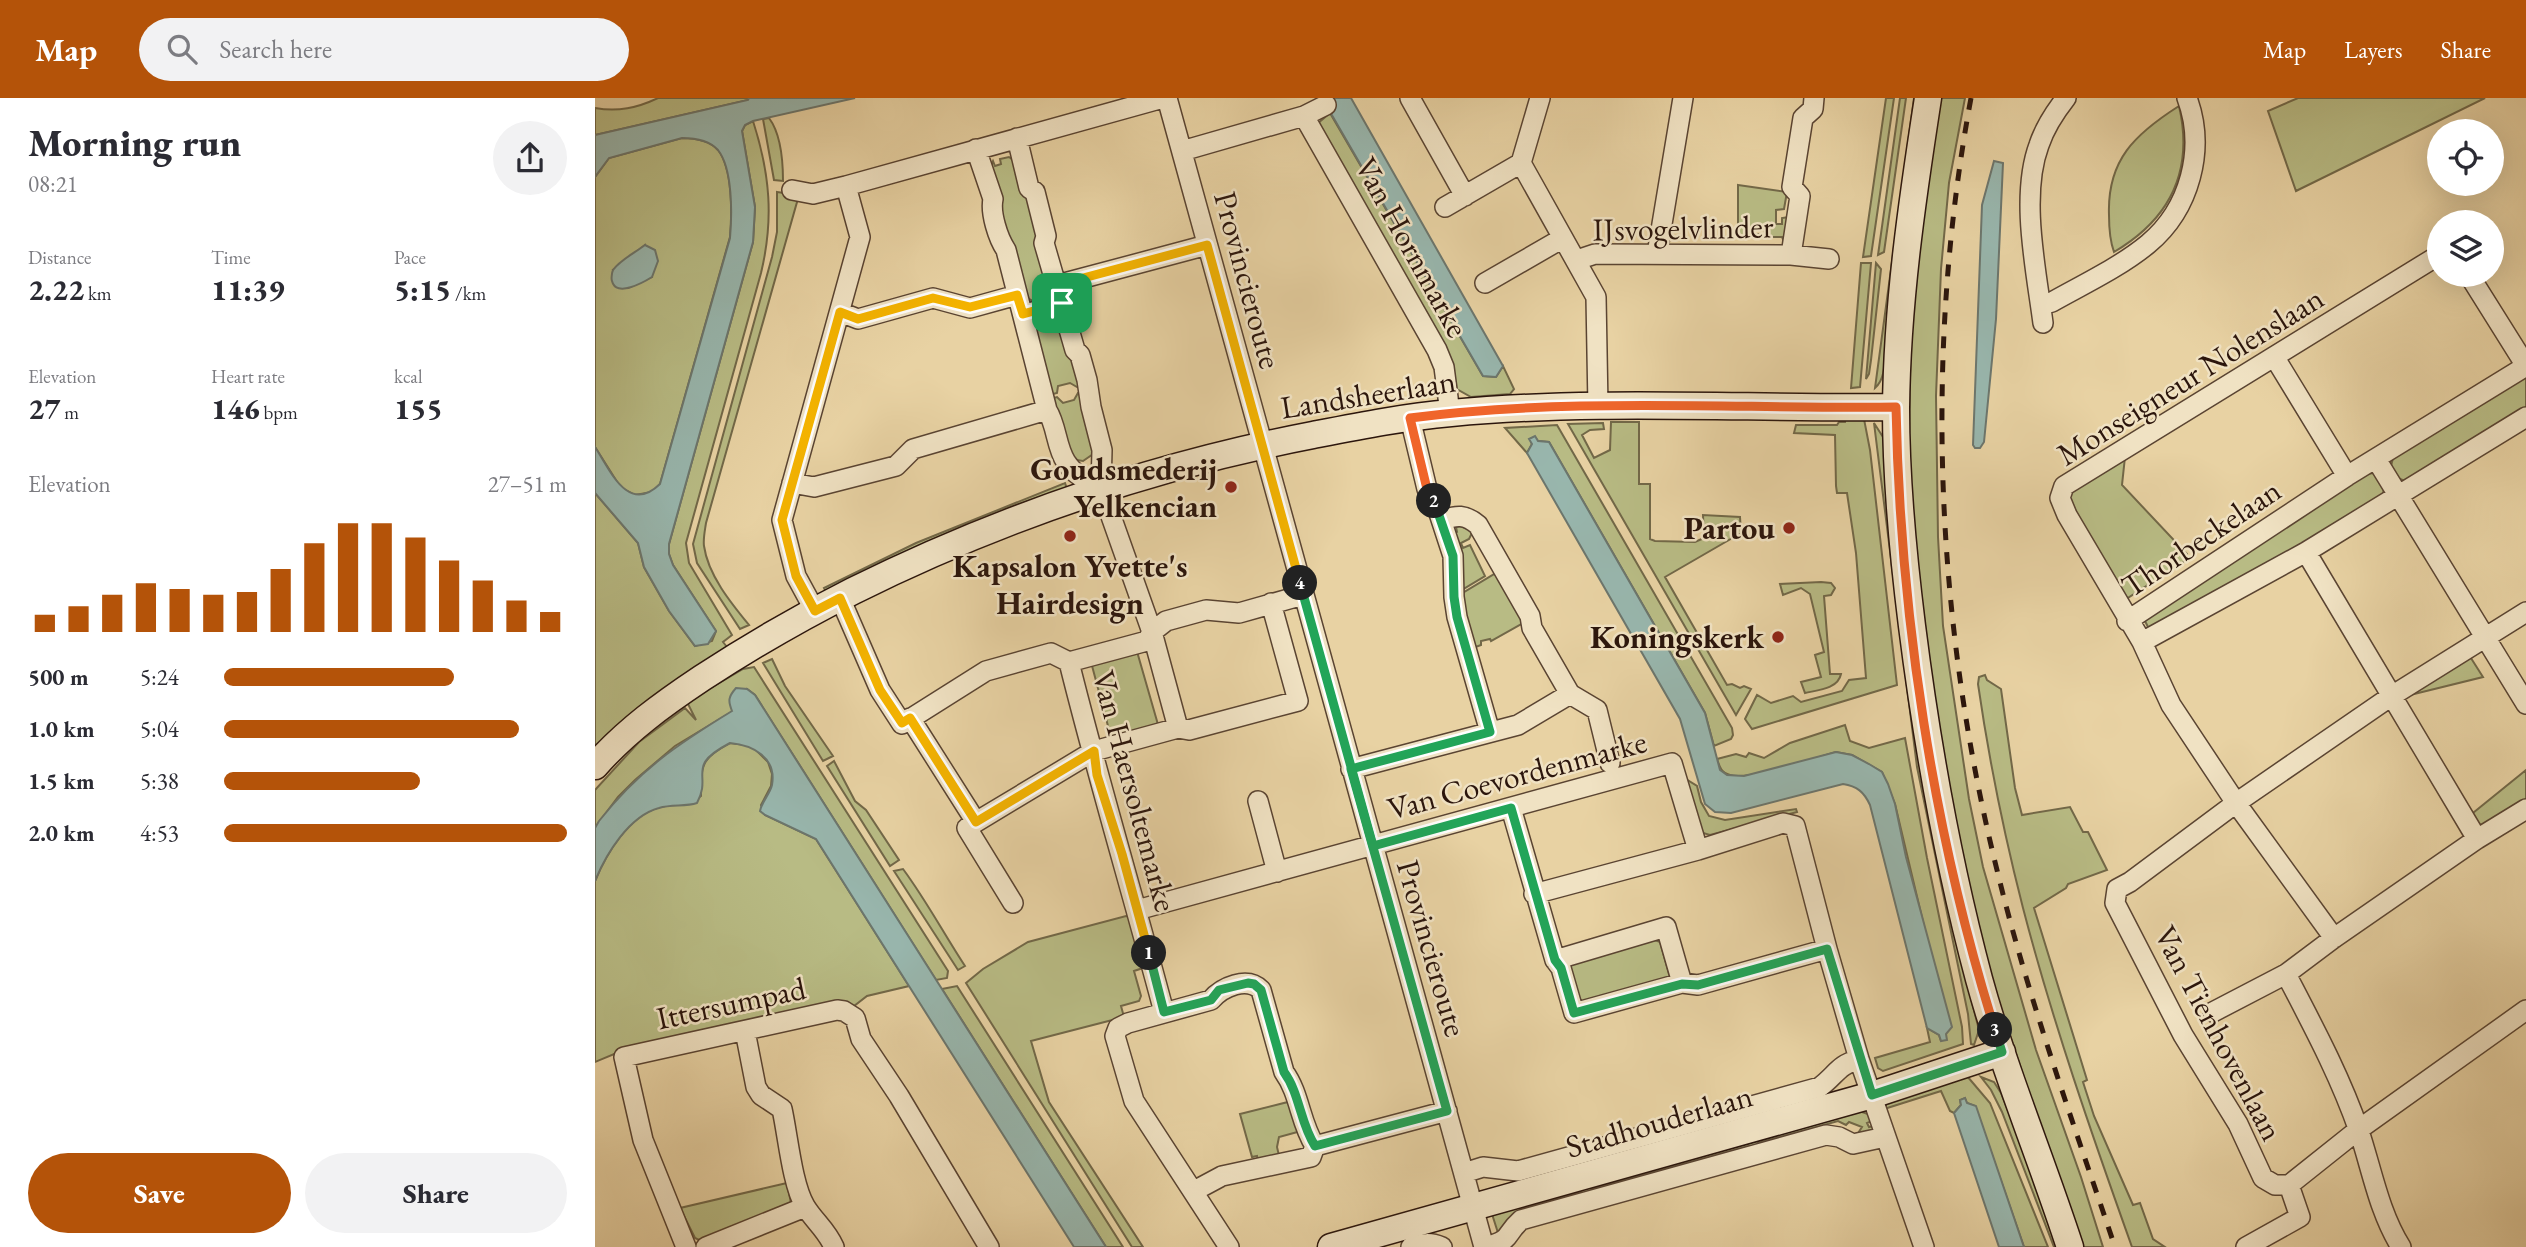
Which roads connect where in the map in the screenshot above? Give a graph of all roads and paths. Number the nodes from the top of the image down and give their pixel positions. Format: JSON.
{"nodes":[{"id":1,"x":1165,"y":98,"type":"edge"},
{"id":2,"x":1410,"y":98,"type":"edge"},
{"id":3,"x":1540,"y":98,"type":"edge"},
{"id":4,"x":1683,"y":98,"type":"edge"},
{"id":5,"x":1814,"y":98,"type":"edge"},
{"id":6,"x":1928,"y":98,"type":"edge"},
{"id":7,"x":2066,"y":98,"type":"edge"},
{"id":8,"x":2187,"y":98,"type":"edge"},
{"id":9,"x":1326,"y":105,"type":"dead end"},
{"id":10,"x":1304,"y":116,"type":"junction"},
{"id":11,"x":1017,"y":138,"type":"junction"},
{"id":12,"x":976,"y":149,"type":"junction"},
{"id":13,"x":1182,"y":151,"type":"junction"},
{"id":14,"x":1521,"y":163,"type":"junction"},
{"id":15,"x":846,"y":186,"type":"junction"},
{"id":16,"x":792,"y":190,"type":"dead end"},
{"id":17,"x":1465,"y":196,"type":"junction"},
{"id":18,"x":1445,"y":207,"type":"dead end"},
{"id":19,"x":1563,"y":238,"type":"junction"},
{"id":20,"x":1207,"y":245,"type":"junction"},
{"id":21,"x":1657,"y":254,"type":"junction"},
{"id":22,"x":1791,"y":256,"type":"junction"},
{"id":23,"x":1829,"y":259,"type":"dead end"},
{"id":24,"x":1577,"y":260,"type":"junction"},
{"id":25,"x":2427,"y":263,"type":"edge"},
{"id":26,"x":1485,"y":283,"type":"dead end"},
{"id":27,"x":2477,"y":287,"type":"edge"},
{"id":28,"x":1060,"y":294,"type":"junction"},
{"id":29,"x":1017,"y":295,"type":"junction"},
{"id":30,"x":840,"y":312,"type":"junction"},
{"id":31,"x":1023,"y":314,"type":"junction"},
{"id":32,"x":2275,"y":358,"type":"junction"},
{"id":33,"x":2526,"y":366,"type":"edge"},
{"id":34,"x":1598,"y":407,"type":"junction"},
{"id":35,"x":1896,"y":407,"type":"junction"},
{"id":36,"x":1047,"y":410,"type":"junction"},
{"id":37,"x":1450,"y":412,"type":"junction"},
{"id":38,"x":2526,"y":417,"type":"edge"},
{"id":39,"x":1410,"y":418,"type":"junction"},
{"id":40,"x":1262,"y":444,"type":"junction"},
{"id":41,"x":1102,"y":450,"type":"junction"},
{"id":42,"x":2376,"y":459,"type":"junction"},
{"id":43,"x":1065,"y":461,"type":"junction"},
{"id":44,"x":2347,"y":476,"type":"junction"},
{"id":45,"x":792,"y":483,"type":"junction"},
{"id":46,"x":1101,"y":488,"type":"junction"},
{"id":47,"x":2399,"y":497,"type":"junction"},
{"id":48,"x":1442,"y":520,"type":"junction"},
{"id":49,"x":2306,"y":552,"type":"junction"},
{"id":50,"x":1303,"y":595,"type":"junction"},
{"id":51,"x":840,"y":598,"type":"junction"},
{"id":52,"x":1271,"y":603,"type":"junction"},
{"id":53,"x":815,"y":611,"type":"junction"},
{"id":54,"x":2526,"y":612,"type":"edge"},
{"id":55,"x":2127,"y":621,"type":"junction"},
{"id":56,"x":1152,"y":632,"type":"junction"},
{"id":57,"x":2486,"y":636,"type":"junction"},
{"id":58,"x":2142,"y":642,"type":"junction"},
{"id":59,"x":1069,"y":662,"type":"junction"},
{"id":60,"x":1570,"y":694,"type":"junction"},
{"id":61,"x":2390,"y":697,"type":"junction"},
{"id":62,"x":2526,"y":704,"type":"edge"},
{"id":63,"x":910,"y":718,"type":"junction"},
{"id":64,"x":1178,"y":728,"type":"junction"},
{"id":65,"x":1490,"y":732,"type":"junction"},
{"id":66,"x":1094,"y":751,"type":"junction"},
{"id":67,"x":1610,"y":763,"type":"dead end"},
{"id":68,"x":595,"y":765,"type":"edge"},
{"id":69,"x":1351,"y":769,"type":"junction"},
{"id":70,"x":1258,"y":801,"type":"dead end"},
{"id":71,"x":2236,"y":803,"type":"junction"},
{"id":72,"x":1511,"y":808,"type":"junction"},
{"id":73,"x":2526,"y":809,"type":"edge"},
{"id":74,"x":976,"y":822,"type":"junction"},
{"id":75,"x":2477,"y":839,"type":"junction"},
{"id":76,"x":1373,"y":846,"type":"junction"},
{"id":77,"x":1697,"y":850,"type":"junction"},
{"id":78,"x":1277,"y":872,"type":"junction"},
{"id":79,"x":1534,"y":894,"type":"junction"},
{"id":80,"x":1013,"y":903,"type":"dead end"},
{"id":81,"x":1137,"y":910,"type":"junction"},
{"id":82,"x":2334,"y":937,"type":"junction"},
{"id":83,"x":1827,"y":949,"type":"junction"},
{"id":84,"x":1555,"y":960,"type":"junction"},
{"id":85,"x":2286,"y":974,"type":"junction"},
{"id":86,"x":1682,"y":984,"type":"junction"},
{"id":87,"x":2526,"y":1010,"type":"edge"},
{"id":88,"x":1164,"y":1012,"type":"junction"},
{"id":89,"x":2213,"y":1012,"type":"dead end"},
{"id":90,"x":745,"y":1031,"type":"junction"},
{"id":91,"x":2002,"y":1052,"type":"junction"},
{"id":92,"x":1860,"y":1059,"type":"junction"},
{"id":93,"x":1872,"y":1095,"type":"junction"},
{"id":94,"x":1447,"y":1111,"type":"junction"},
{"id":95,"x":2358,"y":1130,"type":"junction"},
{"id":96,"x":1885,"y":1137,"type":"junction"},
{"id":97,"x":1315,"y":1146,"type":"junction"},
{"id":98,"x":1464,"y":1173,"type":"junction"},
{"id":99,"x":2290,"y":1185,"type":"junction"},
{"id":100,"x":1194,"y":1191,"type":"junction"},
{"id":101,"x":805,"y":1207,"type":"junction"},
{"id":102,"x":1473,"y":1209,"type":"junction"},
{"id":103,"x":1923,"y":1246,"type":"edge"},
{"id":104,"x":686,"y":1247,"type":"edge"},
{"id":105,"x":706,"y":1247,"type":"edge"},
{"id":106,"x":834,"y":1247,"type":"edge"},
{"id":107,"x":989,"y":1247,"type":"edge"},
{"id":108,"x":1229,"y":1247,"type":"edge"},
{"id":109,"x":1331,"y":1247,"type":"edge"},
{"id":110,"x":1411,"y":1247,"type":"edge"},
{"id":111,"x":1442,"y":1247,"type":"edge"},
{"id":112,"x":1485,"y":1247,"type":"edge"},
{"id":113,"x":2070,"y":1247,"type":"edge"},
{"id":114,"x":2246,"y":1247,"type":"edge"},
{"id":115,"x":2401,"y":1247,"type":"edge"}],
"edges":[{"from":1,"to":11,"type":"street"},
{"from":1,"to":13,"type":"street","name":"Provincieroute"},
{"from":2,"to":17,"type":"street"},
{"from":3,"to":14,"type":"street"},
{"from":4,"to":21,"type":"street"},
{"from":5,"to":22,"type":"street","name":"IJsvogelvlinder"},
{"from":6,"to":35,"type":"street"},
{"from":7,"to":8,"type":"street"},
{"from":9,"to":10,"type":"street"},
{"from":10,"to":13,"type":"street"},
{"from":10,"to":37,"type":"street","name":"Van Hornmarke"},
{"from":11,"to":12,"type":"street"},
{"from":11,"to":28,"type":"street"},
{"from":12,"to":15,"type":"street"},
{"from":12,"to":29,"type":"street"},
{"from":13,"to":20,"type":"street","name":"Provincieroute"},
{"from":14,"to":17,"type":"street"},
{"from":14,"to":19,"type":"street"},
{"from":15,"to":16,"type":"street"},
{"from":15,"to":30,"type":"street"},
{"from":17,"to":18,"type":"street"},
{"from":19,"to":24,"type":"street"},
{"from":19,"to":26,"type":"street"},
{"from":20,"to":28,"type":"street"},
{"from":20,"to":40,"type":"street","name":"Provincieroute"},
{"from":21,"to":22,"type":"street","name":"IJsvogelvlinder"},
{"from":21,"to":24,"type":"street","name":"IJsvogelvlinder"},
{"from":22,"to":23,"type":"street","name":"IJsvogelvlinder"},
{"from":24,"to":34,"type":"street"},
{"from":25,"to":32,"type":"street","name":"Monseigneur Nolenslaan"},
{"from":27,"to":33,"type":"street"},
{"from":28,"to":31,"type":"street"},
{"from":28,"to":41,"type":"street"},
{"from":29,"to":30,"type":"street"},
{"from":29,"to":31,"type":"street"},
{"from":30,"to":45,"type":"street"},
{"from":31,"to":36,"type":"street"},
{"from":32,"to":44,"type":"street"},
{"from":32,"to":55,"type":"street","name":"Monseigneur Nolenslaan"},
{"from":33,"to":42,"type":"street","name":"Thorbeckelaan"},
{"from":34,"to":35,"type":"street","name":"Landsheerlaan"},
{"from":34,"to":37,"type":"street","name":"Landsheerlaan"},
{"from":35,"to":91,"type":"street"},
{"from":36,"to":43,"type":"street"},
{"from":36,"to":45,"type":"street"},
{"from":37,"to":39,"type":"street","name":"Landsheerlaan"},
{"from":38,"to":47,"type":"street","name":"Thorbeckelaan"},
{"from":39,"to":40,"type":"street","name":"Landsheerlaan"},
{"from":39,"to":48,"type":"street"},
{"from":40,"to":46,"type":"street","name":"Landsheerlaan"},
{"from":40,"to":50,"type":"street","name":"Provincieroute"},
{"from":41,"to":43,"type":"street"},
{"from":41,"to":46,"type":"street"},
{"from":42,"to":44,"type":"street","name":"Thorbeckelaan"},
{"from":42,"to":47,"type":"street"},
{"from":43,"to":46,"type":"street"},
{"from":44,"to":55,"type":"street","name":"Thorbeckelaan"},
{"from":45,"to":53,"type":"street"},
{"from":46,"to":51,"type":"street","name":"Landsheerlaan"},
{"from":46,"to":56,"type":"street"},
{"from":47,"to":49,"type":"street","name":"Thorbeckelaan"},
{"from":47,"to":57,"type":"street"},
{"from":48,"to":60,"type":"street"},
{"from":48,"to":65,"type":"street"},
{"from":49,"to":58,"type":"street","name":"Thorbeckelaan"},
{"from":49,"to":61,"type":"street"},
{"from":50,"to":52,"type":"street"},
{"from":50,"to":69,"type":"street","name":"Provincieroute"},
{"from":51,"to":53,"type":"street","name":"Landsheerlaan"},
{"from":51,"to":63,"type":"street"},
{"from":52,"to":56,"type":"street"},
{"from":52,"to":64,"type":"street"},
{"from":53,"to":68,"type":"street","name":"Landsheerlaan"},
{"from":54,"to":57,"type":"street"},
{"from":55,"to":58,"type":"street","name":"Thorbeckelaan"},
{"from":56,"to":59,"type":"street"},
{"from":56,"to":64,"type":"street"},
{"from":57,"to":61,"type":"street"},
{"from":57,"to":62,"type":"street"},
{"from":58,"to":71,"type":"street"},
{"from":59,"to":63,"type":"street"},
{"from":59,"to":66,"type":"street","name":"Van Haersoltemarke"},
{"from":60,"to":65,"type":"street"},
{"from":60,"to":67,"type":"street"},
{"from":61,"to":71,"type":"street"},
{"from":61,"to":75,"type":"street"},
{"from":63,"to":74,"type":"street"},
{"from":64,"to":66,"type":"street"},
{"from":65,"to":69,"type":"street"},
{"from":66,"to":74,"type":"street"},
{"from":66,"to":81,"type":"street","name":"Van Haersoltemarke"},
{"from":69,"to":76,"type":"street","name":"Provincieroute"},
{"from":70,"to":78,"type":"street"},
{"from":71,"to":82,"type":"street"},
{"from":71,"to":99,"type":"street","name":"Van Tienhovenlaan"},
{"from":72,"to":76,"type":"street","name":"Van Coevordenmarke"},
{"from":72,"to":77,"type":"street","name":"Van Coevordenmarke"},
{"from":72,"to":79,"type":"street"},
{"from":73,"to":75,"type":"street"},
{"from":74,"to":80,"type":"street"},
{"from":75,"to":82,"type":"street"},
{"from":76,"to":78,"type":"street","name":"Van Coevordenmarke"},
{"from":76,"to":94,"type":"street","name":"Provincieroute"},
{"from":77,"to":79,"type":"street"},
{"from":77,"to":83,"type":"street"},
{"from":78,"to":81,"type":"street","name":"Van Coevordenmarke"},
{"from":79,"to":84,"type":"street"},
{"from":81,"to":88,"type":"street","name":"Van Haersoltemarke"},
{"from":82,"to":85,"type":"street"},
{"from":83,"to":86,"type":"street"},
{"from":83,"to":92,"type":"street"},
{"from":84,"to":86,"type":"street"},
{"from":84,"to":86,"type":"street"},
{"from":85,"to":89,"type":"street"},
{"from":85,"to":95,"type":"street"},
{"from":87,"to":95,"type":"street"},
{"from":88,"to":97,"type":"street"},
{"from":88,"to":100,"type":"street"},
{"from":90,"to":101,"type":"street"},
{"from":90,"to":104,"type":"street","name":"Ittersumpad"},
{"from":90,"to":107,"type":"street","name":"Ittersumpad"},
{"from":91,"to":93,"type":"street","name":"Stadhouderlaan"},
{"from":91,"to":113,"type":"street"},
{"from":92,"to":93,"type":"street"},
{"from":92,"to":98,"type":"street","name":"Stadhouderlaan"},
{"from":93,"to":96,"type":"street"},
{"from":93,"to":102,"type":"street","name":"Stadhouderlaan"},
{"from":94,"to":97,"type":"street"},
{"from":94,"to":98,"type":"street","name":"Provincieroute"},
{"from":95,"to":99,"type":"street"},
{"from":95,"to":115,"type":"street"},
{"from":96,"to":103,"type":"street"},
{"from":96,"to":112,"type":"street","name":"Stadhouderlaan"},
{"from":97,"to":100,"type":"street"},
{"from":98,"to":102,"type":"street","name":"Provincieroute"},
{"from":99,"to":114,"type":"street"},
{"from":100,"to":108,"type":"street"},
{"from":101,"to":105,"type":"street"},
{"from":101,"to":106,"type":"street"},
{"from":102,"to":109,"type":"street","name":"Stadhouderlaan"},
{"from":102,"to":112,"type":"street","name":"Provincieroute"},
{"from":110,"to":111,"type":"street"}]}
